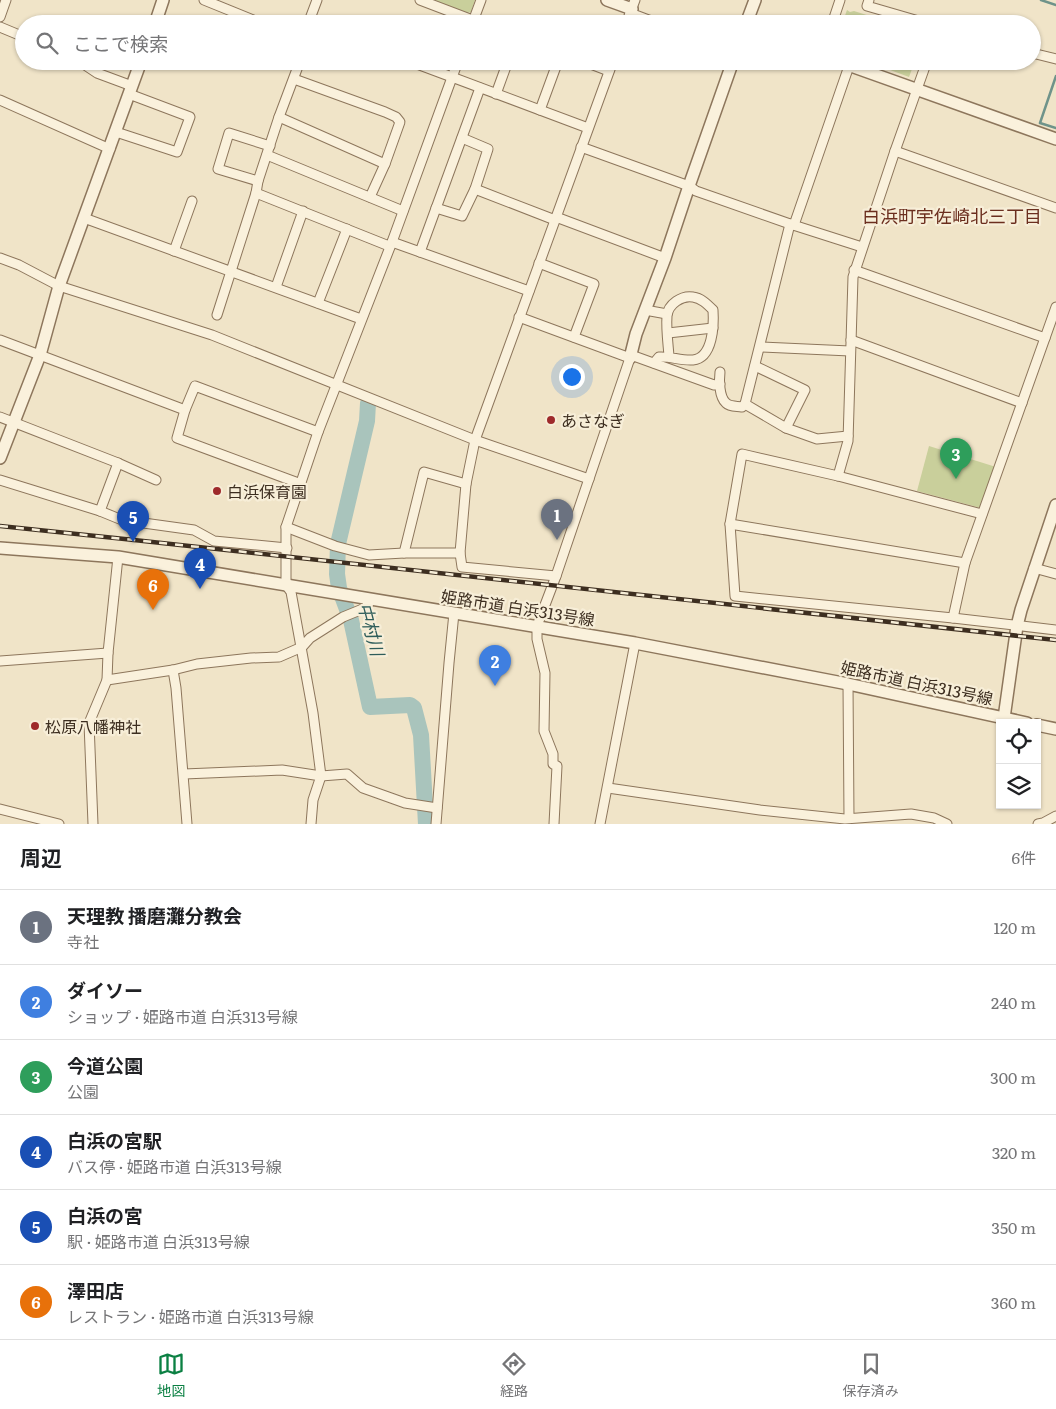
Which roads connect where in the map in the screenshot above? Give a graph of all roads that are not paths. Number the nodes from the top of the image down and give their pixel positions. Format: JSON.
{"nodes":[{"id":1,"x":6,"y":0,"type":"edge"},
{"id":2,"x":163,"y":0,"type":"edge"},
{"id":3,"x":204,"y":0,"type":"edge"},
{"id":4,"x":317,"y":0,"type":"edge"},
{"id":5,"x":420,"y":0,"type":"edge"},
{"id":6,"x":481,"y":0,"type":"edge"},
{"id":7,"x":607,"y":0,"type":"edge"},
{"id":8,"x":755,"y":0,"type":"edge"},
{"id":9,"x":840,"y":0,"type":"edge"},
{"id":10,"x":869,"y":0,"type":"edge"},
{"id":11,"x":632,"y":7,"type":"edge"},
{"id":12,"x":158,"y":15,"type":"edge"},
{"id":13,"x":241,"y":15,"type":"edge"},
{"id":14,"x":311,"y":15,"type":"edge"},
{"id":15,"x":456,"y":15,"type":"edge"},
{"id":16,"x":476,"y":15,"type":"edge"},
{"id":17,"x":645,"y":15,"type":"edge"},
{"id":18,"x":749,"y":15,"type":"edge"},
{"id":19,"x":835,"y":15,"type":"edge"},
{"id":20,"x":898,"y":15,"type":"edge"},
{"id":21,"x":0,"y":17,"type":"edge"},
{"id":22,"x":0,"y":27,"type":"edge"},
{"id":23,"x":15,"y":33,"type":"edge"},
{"id":24,"x":1041,"y":55,"type":"edge"},
{"id":25,"x":1056,"y":59,"type":"edge"},
{"id":26,"x":93,"y":70,"type":"edge"},
{"id":27,"x":138,"y":70,"type":"edge"},
{"id":28,"x":297,"y":70,"type":"edge"},
{"id":29,"x":433,"y":70,"type":"edge"},
{"id":30,"x":455,"y":70,"type":"edge"},
{"id":31,"x":505,"y":70,"type":"edge"},
{"id":32,"x":555,"y":70,"type":"edge"},
{"id":33,"x":730,"y":70,"type":"edge"},
{"id":34,"x":848,"y":70,"type":"edge"},
{"id":35,"x":861,"y":70,"type":"edge"},
{"id":36,"x":924,"y":70,"type":"edge"},
{"id":37,"x":609,"y":71,"type":"edge"},
{"id":38,"x":452,"y":77,"type":"junction"},
{"id":39,"x":294,"y":79,"type":"junction"},
{"id":40,"x":480,"y":88,"type":"junction"},
{"id":41,"x":917,"y":89,"type":"junction"},
{"id":42,"x":131,"y":90,"type":"junction"},
{"id":43,"x":496,"y":94,"type":"junction"},
{"id":44,"x":0,"y":100,"type":"edge"},
{"id":45,"x":540,"y":110,"type":"junction"},
{"id":46,"x":279,"y":117,"type":"junction"},
{"id":47,"x":588,"y":128,"type":"junction"},
{"id":48,"x":116,"y":132,"type":"junction"},
{"id":49,"x":462,"y":138,"type":"junction"},
{"id":50,"x":1056,"y":139,"type":"edge"},
{"id":51,"x":581,"y":147,"type":"junction"},
{"id":52,"x":110,"y":149,"type":"junction"},
{"id":53,"x":269,"y":150,"type":"junction"},
{"id":54,"x":895,"y":151,"type":"junction"},
{"id":55,"x":385,"y":164,"type":"junction"},
{"id":56,"x":258,"y":181,"type":"junction"},
{"id":57,"x":689,"y":186,"type":"junction"},
{"id":58,"x":475,"y":189,"type":"junction"},
{"id":59,"x":256,"y":192,"type":"junction"},
{"id":60,"x":370,"y":197,"type":"junction"},
{"id":61,"x":192,"y":201,"type":"dead end"},
{"id":62,"x":436,"y":208,"type":"junction"},
{"id":63,"x":1056,"y":208,"type":"edge"},
{"id":64,"x":302,"y":211,"type":"junction"},
{"id":65,"x":403,"y":211,"type":"junction"},
{"id":66,"x":84,"y":218,"type":"junction"},
{"id":67,"x":555,"y":219,"type":"junction"},
{"id":68,"x":792,"y":225,"type":"junction"},
{"id":69,"x":347,"y":229,"type":"junction"},
{"id":70,"x":390,"y":244,"type":"junction"},
{"id":71,"x":862,"y":247,"type":"junction"},
{"id":72,"x":174,"y":251,"type":"junction"},
{"id":73,"x":420,"y":252,"type":"junction"},
{"id":74,"x":0,"y":258,"type":"edge"},
{"id":75,"x":665,"y":258,"type":"junction"},
{"id":76,"x":539,"y":264,"type":"junction"},
{"id":77,"x":854,"y":270,"type":"junction"},
{"id":78,"x":232,"y":272,"type":"junction"},
{"id":79,"x":59,"y":286,"type":"junction"},
{"id":80,"x":276,"y":288,"type":"junction"},
{"id":81,"x":529,"y":292,"type":"junction"},
{"id":82,"x":318,"y":303,"type":"junction"},
{"id":83,"x":1056,"y":306,"type":"edge"},
{"id":84,"x":645,"y":310,"type":"junction"},
{"id":85,"x":667,"y":314,"type":"junction"},
{"id":86,"x":218,"y":315,"type":"dead end"},
{"id":87,"x":519,"y":317,"type":"junction"},
{"id":88,"x":361,"y":318,"type":"junction"},
{"id":89,"x":713,"y":328,"type":"junction"},
{"id":90,"x":668,"y":333,"type":"junction"},
{"id":91,"x":574,"y":337,"type":"junction"},
{"id":92,"x":1045,"y":338,"type":"junction"},
{"id":93,"x":0,"y":340,"type":"edge"},
{"id":94,"x":851,"y":340,"type":"junction"},
{"id":95,"x":760,"y":347,"type":"junction"},
{"id":96,"x":850,"y":351,"type":"junction"},
{"id":97,"x":40,"y":355,"type":"junction"},
{"id":98,"x":631,"y":356,"type":"junction"},
{"id":99,"x":668,"y":356,"type":"junction"},
{"id":100,"x":654,"y":363,"type":"junction"},
{"id":101,"x":755,"y":366,"type":"junction"},
{"id":102,"x":720,"y":372,"type":"dead end"},
{"id":103,"x":336,"y":384,"type":"junction"},
{"id":104,"x":720,"y":384,"type":"junction"},
{"id":105,"x":1022,"y":403,"type":"junction"},
{"id":106,"x":745,"y":404,"type":"junction"},
{"id":107,"x":185,"y":410,"type":"junction"},
{"id":108,"x":0,"y":417,"type":"edge"},
{"id":109,"x":14,"y":423,"type":"junction"},
{"id":110,"x":786,"y":428,"type":"junction"},
{"id":111,"x":318,"y":432,"type":"junction"},
{"id":112,"x":848,"y":436,"type":"junction"},
{"id":113,"x":475,"y":440,"type":"junction"},
{"id":114,"x":0,"y":458,"type":"edge"},
{"id":115,"x":118,"y":463,"type":"junction"},
{"id":116,"x":838,"y":476,"type":"junction"},
{"id":117,"x":590,"y":479,"type":"junction"},
{"id":118,"x":0,"y":480,"type":"edge"},
{"id":119,"x":156,"y":480,"type":"dead end"},
{"id":120,"x":301,"y":484,"type":"junction"},
{"id":121,"x":466,"y":484,"type":"junction"},
{"id":122,"x":1056,"y":505,"type":"edge"},
{"id":123,"x":100,"y":511,"type":"junction"},
{"id":124,"x":982,"y":514,"type":"junction"},
{"id":125,"x":730,"y":524,"type":"junction"},
{"id":126,"x":286,"y":527,"type":"junction"},
{"id":127,"x":0,"y":548,"type":"edge"},
{"id":128,"x":287,"y":548,"type":"junction"},
{"id":129,"x":404,"y":553,"type":"junction"},
{"id":130,"x":460,"y":553,"type":"junction"},
{"id":131,"x":118,"y":557,"type":"junction"},
{"id":132,"x":965,"y":563,"type":"junction"},
{"id":133,"x":1034,"y":568,"type":"junction"},
{"id":134,"x":1056,"y":574,"type":"edge"},
{"id":135,"x":556,"y":576,"type":"junction"},
{"id":136,"x":286,"y":585,"type":"junction"},
{"id":137,"x":372,"y":599,"type":"junction"},
{"id":138,"x":454,"y":613,"type":"junction"},
{"id":139,"x":952,"y":618,"type":"junction"},
{"id":140,"x":537,"y":626,"type":"junction"},
{"id":141,"x":1017,"y":626,"type":"junction"},
{"id":142,"x":1056,"y":630,"type":"edge"},
{"id":143,"x":635,"y":642,"type":"junction"},
{"id":144,"x":302,"y":647,"type":"junction"},
{"id":145,"x":108,"y":653,"type":"junction"},
{"id":146,"x":0,"y":661,"type":"edge"},
{"id":147,"x":172,"y":670,"type":"junction"},
{"id":148,"x":107,"y":680,"type":"junction"},
{"id":149,"x":848,"y":684,"type":"junction"},
{"id":150,"x":1004,"y":718,"type":"junction"},
{"id":151,"x":1009,"y":719,"type":"edge"},
{"id":152,"x":1041,"y":726,"type":"edge"},
{"id":153,"x":1056,"y":729,"type":"edge"},
{"id":154,"x":184,"y":774,"type":"junction"},
{"id":155,"x":321,"y":776,"type":"junction"},
{"id":156,"x":608,"y":788,"type":"junction"},
{"id":157,"x":437,"y":808,"type":"junction"},
{"id":158,"x":0,"y":809,"type":"edge"},
{"id":159,"x":1056,"y":816,"type":"edge"},
{"id":160,"x":846,"y":820,"type":"edge"},
{"id":161,"x":59,"y":824,"type":"edge"},
{"id":162,"x":93,"y":824,"type":"edge"},
{"id":163,"x":187,"y":824,"type":"edge"},
{"id":164,"x":311,"y":824,"type":"edge"},
{"id":165,"x":436,"y":824,"type":"edge"},
{"id":166,"x":554,"y":824,"type":"edge"},
{"id":167,"x":600,"y":824,"type":"edge"},
{"id":168,"x":947,"y":824,"type":"edge"},
{"id":169,"x":1042,"y":824,"type":"edge"}],
"edges":[{"from":1,"to":21,"type":"street"},
{"from":2,"to":12,"type":"street"},
{"from":3,"to":13,"type":"street"},
{"from":4,"to":14,"type":"street"},
{"from":5,"to":15,"type":"street"},
{"from":6,"to":16,"type":"street"},
{"from":7,"to":11,"type":"street"},
{"from":8,"to":18,"type":"street"},
{"from":9,"to":19,"type":"street"},
{"from":10,"to":20,"type":"street"},
{"from":11,"to":17,"type":"street"},
{"from":22,"to":23,"type":"street"},
{"from":24,"to":25,"type":"street"},
{"from":26,"to":42,"type":"street"},
{"from":27,"to":42,"type":"street"},
{"from":28,"to":39,"type":"street"},
{"from":29,"to":38,"type":"street"},
{"from":30,"to":38,"type":"street"},
{"from":31,"to":43,"type":"street"},
{"from":32,"to":45,"type":"street"},
{"from":33,"to":57,"type":"street"},
{"from":34,"to":68,"type":"street"},
{"from":35,"to":41,"type":"street"},
{"from":36,"to":41,"type":"street"},
{"from":37,"to":47,"type":"street"},
{"from":38,"to":40,"type":"street"},
{"from":38,"to":65,"type":"street"},
{"from":39,"to":46,"type":"street"},
{"from":39,"to":55,"type":"street"},
{"from":40,"to":43,"type":"street"},
{"from":40,"to":49,"type":"street"},
{"from":41,"to":50,"type":"street"},
{"from":41,"to":54,"type":"street"},
{"from":42,"to":48,"type":"street"},
{"from":42,"to":48,"type":"street"},
{"from":43,"to":45,"type":"street"},
{"from":44,"to":52,"type":"street"},
{"from":45,"to":47,"type":"street"},
{"from":46,"to":53,"type":"street"},
{"from":46,"to":55,"type":"street"},
{"from":47,"to":51,"type":"street"},
{"from":48,"to":52,"type":"street"},
{"from":49,"to":58,"type":"street"},
{"from":49,"to":62,"type":"street"},
{"from":51,"to":57,"type":"street"},
{"from":51,"to":67,"type":"street"},
{"from":52,"to":66,"type":"street"},
{"from":53,"to":56,"type":"street"},
{"from":53,"to":56,"type":"street"},
{"from":53,"to":60,"type":"street"},
{"from":54,"to":63,"type":"street"},
{"from":54,"to":71,"type":"street"},
{"from":55,"to":60,"type":"street"},
{"from":56,"to":59,"type":"street"},
{"from":57,"to":68,"type":"street"},
{"from":57,"to":75,"type":"street"},
{"from":58,"to":62,"type":"street"},
{"from":58,"to":67,"type":"street"},
{"from":59,"to":64,"type":"street"},
{"from":59,"to":78,"type":"street"},
{"from":60,"to":65,"type":"street"},
{"from":61,"to":72,"type":"street"},
{"from":62,"to":73,"type":"street"},
{"from":64,"to":69,"type":"street"},
{"from":64,"to":80,"type":"street"},
{"from":65,"to":70,"type":"street"},
{"from":66,"to":72,"type":"street"},
{"from":66,"to":79,"type":"street"},
{"from":67,"to":75,"type":"street"},
{"from":67,"to":76,"type":"street"},
{"from":68,"to":71,"type":"street"},
{"from":68,"to":95,"type":"street"},
{"from":69,"to":70,"type":"street"},
{"from":69,"to":82,"type":"street"},
{"from":70,"to":73,"type":"street"},
{"from":70,"to":88,"type":"street"},
{"from":71,"to":77,"type":"street"},
{"from":72,"to":78,"type":"street"},
{"from":73,"to":81,"type":"street"},
{"from":74,"to":79,"type":"street"},
{"from":75,"to":84,"type":"street"},
{"from":76,"to":81,"type":"street"},
{"from":76,"to":91,"type":"street"},
{"from":77,"to":92,"type":"street"},
{"from":77,"to":94,"type":"street"},
{"from":78,"to":80,"type":"street"},
{"from":78,"to":86,"type":"street"},
{"from":79,"to":97,"type":"street"},
{"from":79,"to":103,"type":"street"},
{"from":80,"to":82,"type":"street"},
{"from":81,"to":87,"type":"street"},
{"from":82,"to":88,"type":"street"},
{"from":83,"to":92,"type":"street"},
{"from":84,"to":85,"type":"street"},
{"from":84,"to":98,"type":"street"},
{"from":85,"to":89,"type":"street"},
{"from":85,"to":90,"type":"street"},
{"from":87,"to":91,"type":"street"},
{"from":87,"to":113,"type":"street"},
{"from":88,"to":103,"type":"street"},
{"from":89,"to":90,"type":"street"},
{"from":89,"to":99,"type":"street"},
{"from":90,"to":99,"type":"street"},
{"from":91,"to":98,"type":"street"},
{"from":92,"to":105,"type":"street"},
{"from":93,"to":97,"type":"street"},
{"from":94,"to":96,"type":"street"},
{"from":94,"to":105,"type":"street"},
{"from":95,"to":96,"type":"street"},
{"from":95,"to":101,"type":"street"},
{"from":96,"to":112,"type":"street"},
{"from":97,"to":107,"type":"street"},
{"from":97,"to":109,"type":"street"},
{"from":98,"to":100,"type":"street"},
{"from":98,"to":117,"type":"street"},
{"from":99,"to":100,"type":"street"},
{"from":100,"to":104,"type":"street"},
{"from":101,"to":106,"type":"street"},
{"from":101,"to":110,"type":"street"},
{"from":102,"to":104,"type":"street"},
{"from":103,"to":111,"type":"street"},
{"from":103,"to":113,"type":"street"},
{"from":104,"to":106,"type":"street"},
{"from":105,"to":124,"type":"street"},
{"from":106,"to":110,"type":"street"},
{"from":107,"to":111,"type":"street"},
{"from":107,"to":120,"type":"street"},
{"from":108,"to":109,"type":"street"},
{"from":109,"to":114,"type":"street"},
{"from":109,"to":115,"type":"street"},
{"from":110,"to":112,"type":"street"},
{"from":111,"to":120,"type":"street"},
{"from":112,"to":116,"type":"street"},
{"from":113,"to":117,"type":"street"},
{"from":113,"to":121,"type":"street"},
{"from":115,"to":119,"type":"street"},
{"from":115,"to":123,"type":"street"},
{"from":116,"to":124,"type":"street"},
{"from":116,"to":125,"type":"street"},
{"from":117,"to":135,"type":"street"},
{"from":118,"to":123,"type":"street"},
{"from":120,"to":126,"type":"street"},
{"from":121,"to":129,"type":"street"},
{"from":121,"to":130,"type":"street"},
{"from":122,"to":133,"type":"street"},
{"from":123,"to":128,"type":"street"},
{"from":124,"to":132,"type":"street"},
{"from":125,"to":132,"type":"street"},
{"from":125,"to":139,"type":"street"},
{"from":126,"to":128,"type":"street"},
{"from":126,"to":129,"type":"street"},
{"from":127,"to":131,"type":"street","name":"姫路市道 白浜313号線"},
{"from":128,"to":136,"type":"street"},
{"from":129,"to":130,"type":"street"},
{"from":130,"to":135,"type":"street"},
{"from":131,"to":136,"type":"street","name":"姫路市道 白浜313号線"},
{"from":131,"to":145,"type":"street"},
{"from":132,"to":139,"type":"street"},
{"from":133,"to":134,"type":"street"},
{"from":133,"to":141,"type":"street"},
{"from":135,"to":140,"type":"street"},
{"from":136,"to":137,"type":"street","name":"姫路市道 白浜313号線"},
{"from":136,"to":144,"type":"street"},
{"from":137,"to":138,"type":"street","name":"姫路市道 白浜313号線"},
{"from":137,"to":144,"type":"street"},
{"from":138,"to":140,"type":"street","name":"姫路市道 白浜313号線"},
{"from":138,"to":157,"type":"street"},
{"from":139,"to":141,"type":"street"},
{"from":140,"to":143,"type":"street","name":"姫路市道 白浜313号線"},
{"from":140,"to":166,"type":"street"},
{"from":141,"to":142,"type":"street"},
{"from":141,"to":150,"type":"street"},
{"from":143,"to":149,"type":"street","name":"姫路市道 白浜313号線"},
{"from":143,"to":156,"type":"street"},
{"from":144,"to":147,"type":"street"},
{"from":144,"to":155,"type":"street"},
{"from":145,"to":146,"type":"street"},
{"from":145,"to":148,"type":"street"},
{"from":147,"to":148,"type":"street"},
{"from":147,"to":154,"type":"street"},
{"from":148,"to":162,"type":"street"},
{"from":149,"to":150,"type":"street","name":"姫路市道 白浜313号線"},
{"from":149,"to":160,"type":"street"},
{"from":150,"to":151,"type":"street","name":"姫路市道 白浜313号線"},
{"from":152,"to":153,"type":"street"},
{"from":154,"to":155,"type":"street"},
{"from":154,"to":163,"type":"street"},
{"from":155,"to":157,"type":"street"},
{"from":155,"to":164,"type":"street"},
{"from":156,"to":160,"type":"street"},
{"from":156,"to":167,"type":"street"},
{"from":157,"to":165,"type":"street"},
{"from":158,"to":161,"type":"street"},
{"from":159,"to":169,"type":"street"},
{"from":160,"to":168,"type":"street"}]}
